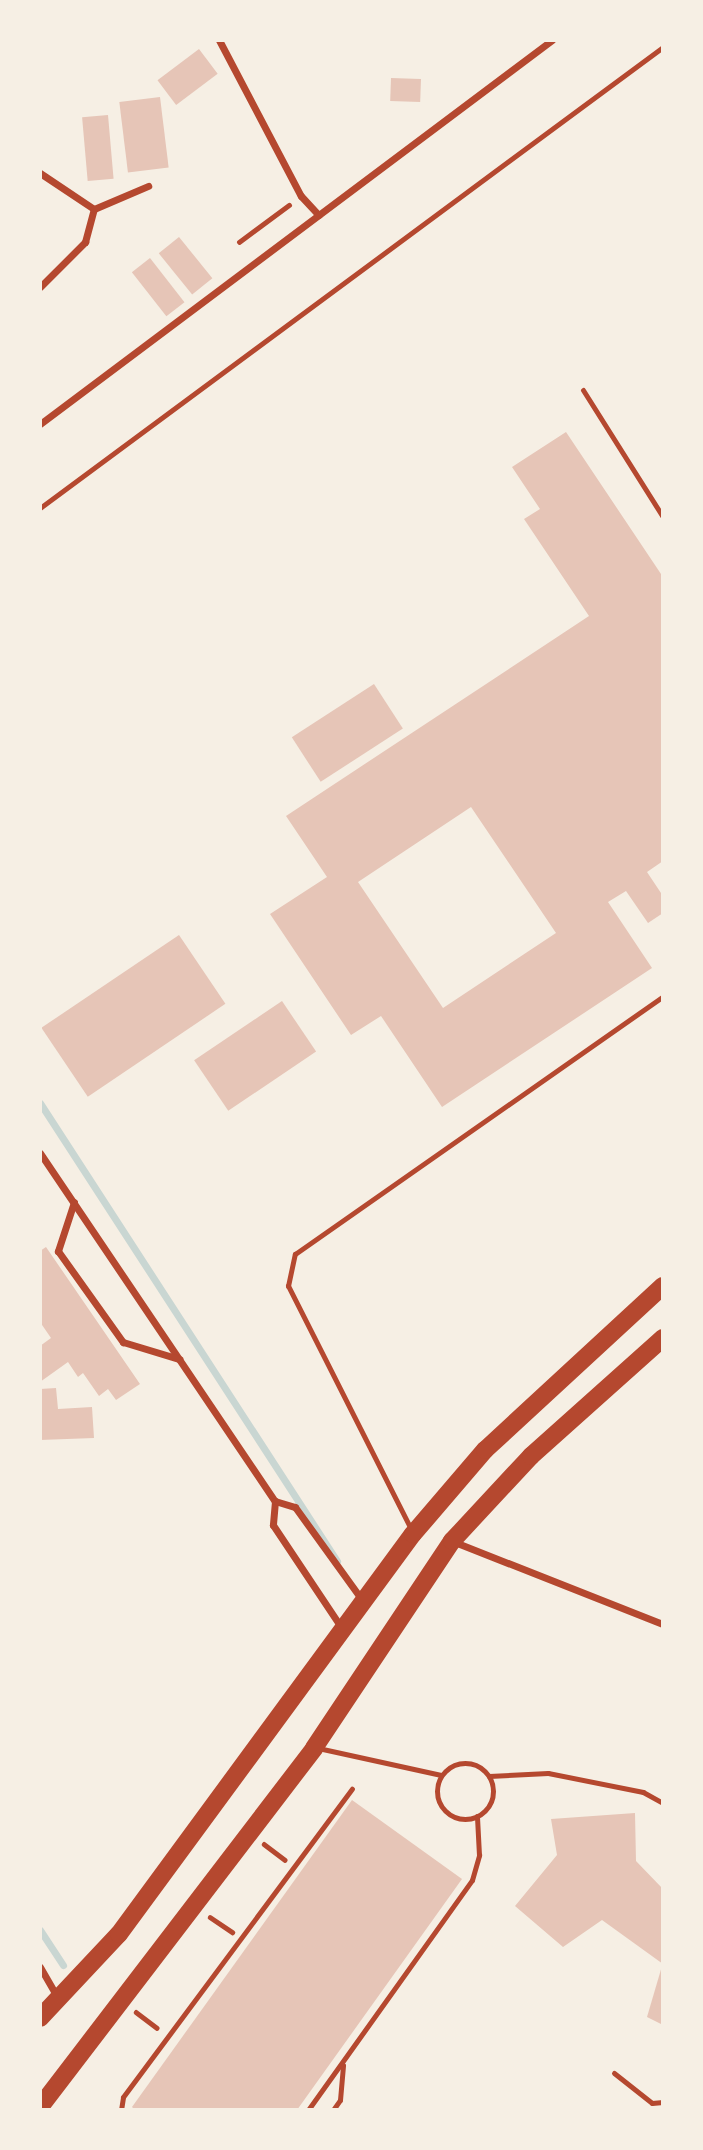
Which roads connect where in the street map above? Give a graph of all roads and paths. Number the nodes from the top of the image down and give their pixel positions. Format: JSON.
{"nodes":[{"id":1,"x":219,"y":40,"type":"edge"},
{"id":2,"x":552,"y":40,"type":"edge"},
{"id":3,"x":663,"y":47,"type":"edge"},
{"id":4,"x":40,"y":173,"type":"edge"},
{"id":5,"x":148,"y":186,"type":"dead end"},
{"id":6,"x":301,"y":196,"type":"junction"},
{"id":7,"x":94,"y":209,"type":"junction"},
{"id":8,"x":319,"y":215,"type":"junction"},
{"id":9,"x":239,"y":242,"type":"dead end"},
{"id":10,"x":40,"y":287,"type":"edge"},
{"id":11,"x":583,"y":390,"type":"dead end"},
{"id":12,"x":40,"y":424,"type":"edge"},
{"id":13,"x":40,"y":508,"type":"edge"},
{"id":14,"x":663,"y":517,"type":"edge"},
{"id":15,"x":663,"y":996,"type":"edge"},
{"id":16,"x":40,"y":1153,"type":"edge"},
{"id":17,"x":74,"y":1202,"type":"junction"},
{"id":18,"x":663,"y":1286,"type":"edge"},
{"id":19,"x":663,"y":1338,"type":"edge"},
{"id":20,"x":179,"y":1359,"type":"junction"},
{"id":21,"x":275,"y":1501,"type":"junction"},
{"id":22,"x":413,"y":1534,"type":"junction"},
{"id":23,"x":452,"y":1541,"type":"junction"},
{"id":24,"x":364,"y":1603,"type":"junction"},
{"id":25,"x":663,"y":1624,"type":"edge"},
{"id":26,"x":344,"y":1630,"type":"junction"},
{"id":27,"x":314,"y":1748,"type":"junction"},
{"id":28,"x":441,"y":1775,"type":"junction"},
{"id":29,"x":489,"y":1776,"type":"junction"},
{"id":30,"x":352,"y":1788,"type":"dead end"},
{"id":31,"x":663,"y":1803,"type":"edge"},
{"id":32,"x":477,"y":1816,"type":"junction"},
{"id":33,"x":40,"y":1967,"type":"edge"},
{"id":34,"x":57,"y":1996,"type":"junction"},
{"id":35,"x":40,"y":2018,"type":"edge"},
{"id":36,"x":343,"y":2062,"type":"junction"},
{"id":37,"x":614,"y":2073,"type":"dead end"},
{"id":38,"x":61,"y":2080,"type":"junction"},
{"id":39,"x":663,"y":2102,"type":"edge"},
{"id":40,"x":40,"y":2108,"type":"edge"},
{"id":41,"x":52,"y":2110,"type":"edge"},
{"id":42,"x":121,"y":2110,"type":"edge"},
{"id":43,"x":308,"y":2110,"type":"edge"},
{"id":44,"x":333,"y":2110,"type":"edge"}],
"edges":[{"from":1,"to":6,"type":"street"},
{"from":2,"to":8,"type":"street"},
{"from":3,"to":13,"type":"path"},
{"from":4,"to":7,"type":"street"},
{"from":5,"to":7,"type":"street"},
{"from":6,"to":8,"type":"street"},
{"from":6,"to":9,"type":"path"},
{"from":7,"to":10,"type":"street"},
{"from":8,"to":12,"type":"street"},
{"from":11,"to":14,"type":"lane"},
{"from":15,"to":22,"type":"lane"},
{"from":16,"to":17,"type":"street"},
{"from":17,"to":20,"type":"street"},
{"from":17,"to":20,"type":"street"},
{"from":18,"to":22,"type":"main road"},
{"from":19,"to":23,"type":"main road"},
{"from":20,"to":21,"type":"street"},
{"from":21,"to":24,"type":"street"},
{"from":21,"to":26,"type":"street"},
{"from":22,"to":24,"type":"main road"},
{"from":23,"to":25,"type":"street"},
{"from":23,"to":27,"type":"main road"},
{"from":24,"to":26,"type":"main road"},
{"from":26,"to":34,"type":"main road"},
{"from":27,"to":28,"type":"lane"},
{"from":27,"to":38,"type":"main road"},
{"from":28,"to":29,"type":"lane"},
{"from":28,"to":32,"type":"lane"},
{"from":29,"to":31,"type":"lane"},
{"from":29,"to":32,"type":"lane"},
{"from":30,"to":42,"type":"lane"},
{"from":32,"to":36,"type":"lane"},
{"from":33,"to":34,"type":"street"},
{"from":34,"to":35,"type":"main road"},
{"from":36,"to":43,"type":"lane"},
{"from":36,"to":44,"type":"lane"},
{"from":37,"to":39,"type":"lane"},
{"from":38,"to":40,"type":"main road"},
{"from":38,"to":41,"type":"main road"}]}
